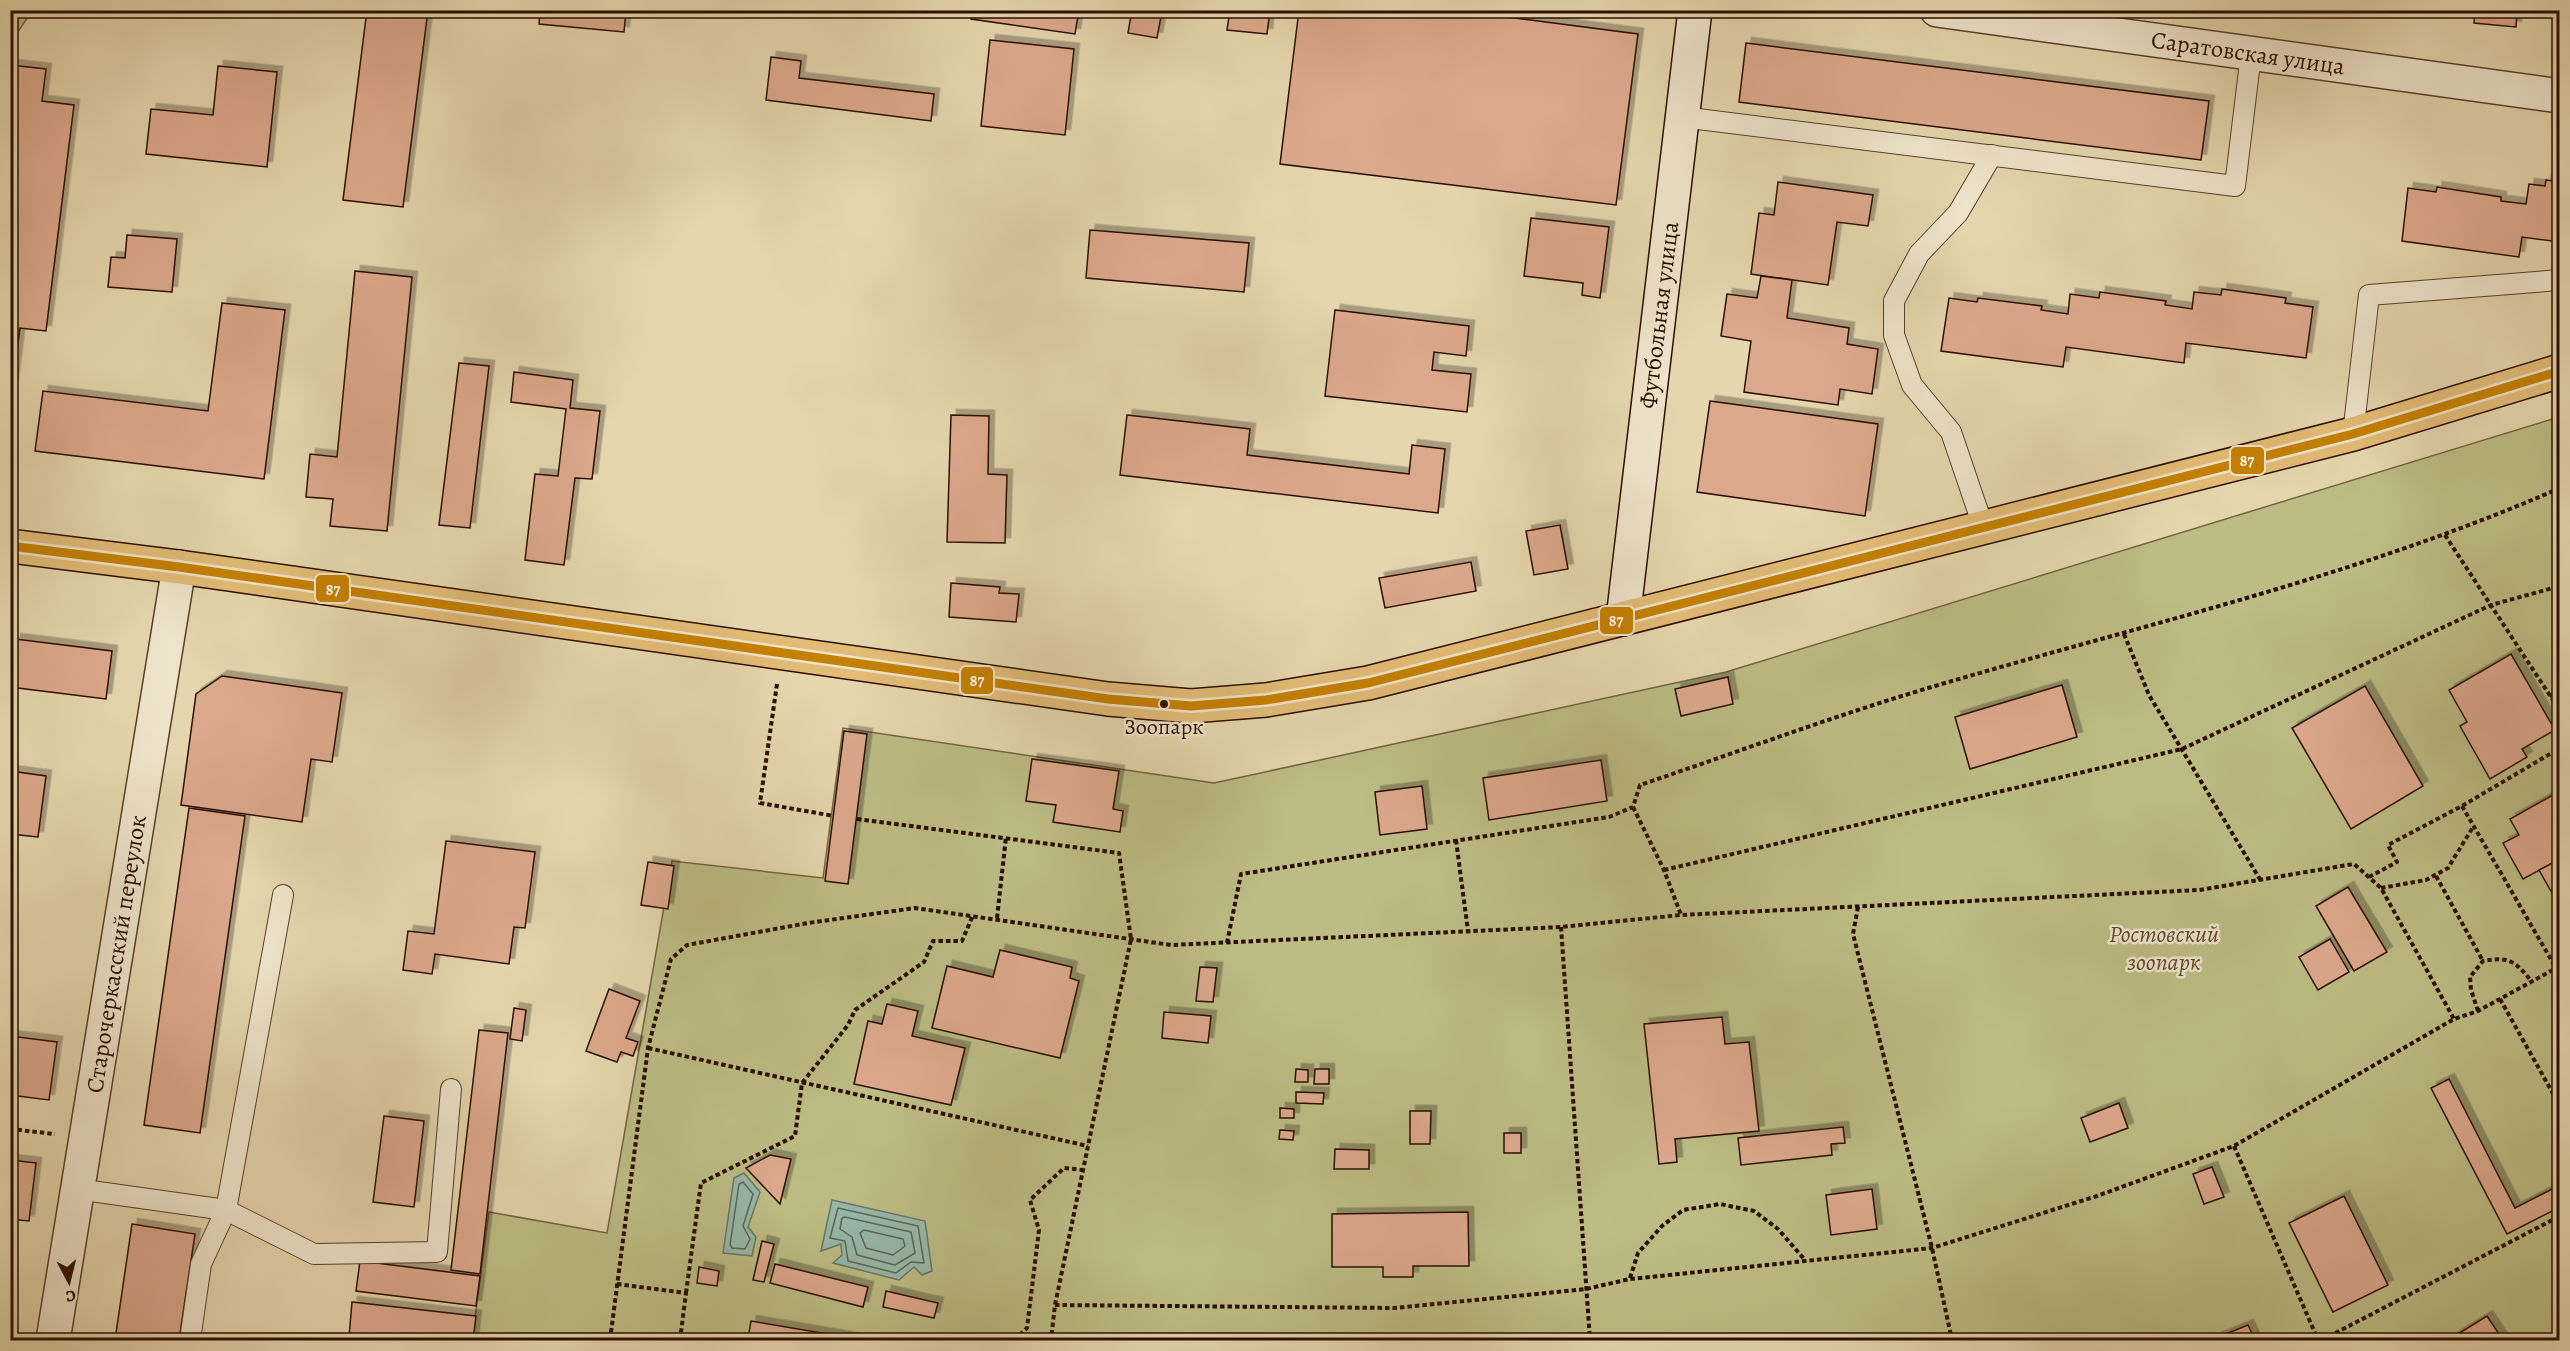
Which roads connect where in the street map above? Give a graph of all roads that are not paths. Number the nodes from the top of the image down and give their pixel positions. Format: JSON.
{"nodes":[{"id":1,"x":1695,"y":10,"type":"edge"},
{"id":2,"x":1937,"y":10,"type":"edge"},
{"id":3,"x":2252,"y":54,"type":"junction"},
{"id":4,"x":2559,"y":96,"type":"edge"},
{"id":5,"x":1682,"y":117,"type":"junction"},
{"id":6,"x":1992,"y":155,"type":"junction"},
{"id":7,"x":2559,"y":280,"type":"edge"},
{"id":8,"x":2559,"y":371,"type":"edge"},
{"id":9,"x":2353,"y":434,"type":"junction"},
{"id":10,"x":1984,"y":529,"type":"junction"},
{"id":11,"x":10,"y":546,"type":"edge"},
{"id":12,"x":178,"y":567,"type":"junction"},
{"id":13,"x":1623,"y":619,"type":"junction"},
{"id":14,"x":283,"y":895,"type":"dead end"},
{"id":15,"x":451,"y":1089,"type":"dead end"},
{"id":16,"x":77,"y":1189,"type":"junction"},
{"id":17,"x":226,"y":1210,"type":"junction"},
{"id":18,"x":53,"y":1341,"type":"edge"},
{"id":19,"x":190,"y":1341,"type":"edge"}],
"edges":[{"from":1,"to":5,"type":"street","name":"Футбольная улица"},
{"from":2,"to":3,"type":"street","name":"Саратовская улица"},
{"from":3,"to":4,"type":"street","name":"Саратовская улица"},
{"from":3,"to":6,"type":"lane"},
{"from":5,"to":6,"type":"lane"},
{"from":5,"to":13,"type":"street","name":"Футбольная улица"},
{"from":6,"to":10,"type":"lane"},
{"from":7,"to":9,"type":"lane"},
{"from":8,"to":9,"type":"main road"},
{"from":9,"to":10,"type":"main road"},
{"from":10,"to":13,"type":"main road"},
{"from":11,"to":12,"type":"main road"},
{"from":12,"to":13,"type":"main road"},
{"from":12,"to":16,"type":"street","name":"Старочеркасский переулок"},
{"from":14,"to":17,"type":"lane"},
{"from":15,"to":17,"type":"lane"},
{"from":16,"to":17,"type":"lane"},
{"from":16,"to":18,"type":"street","name":"Старочеркасский переулок"},
{"from":17,"to":19,"type":"lane"}]}
